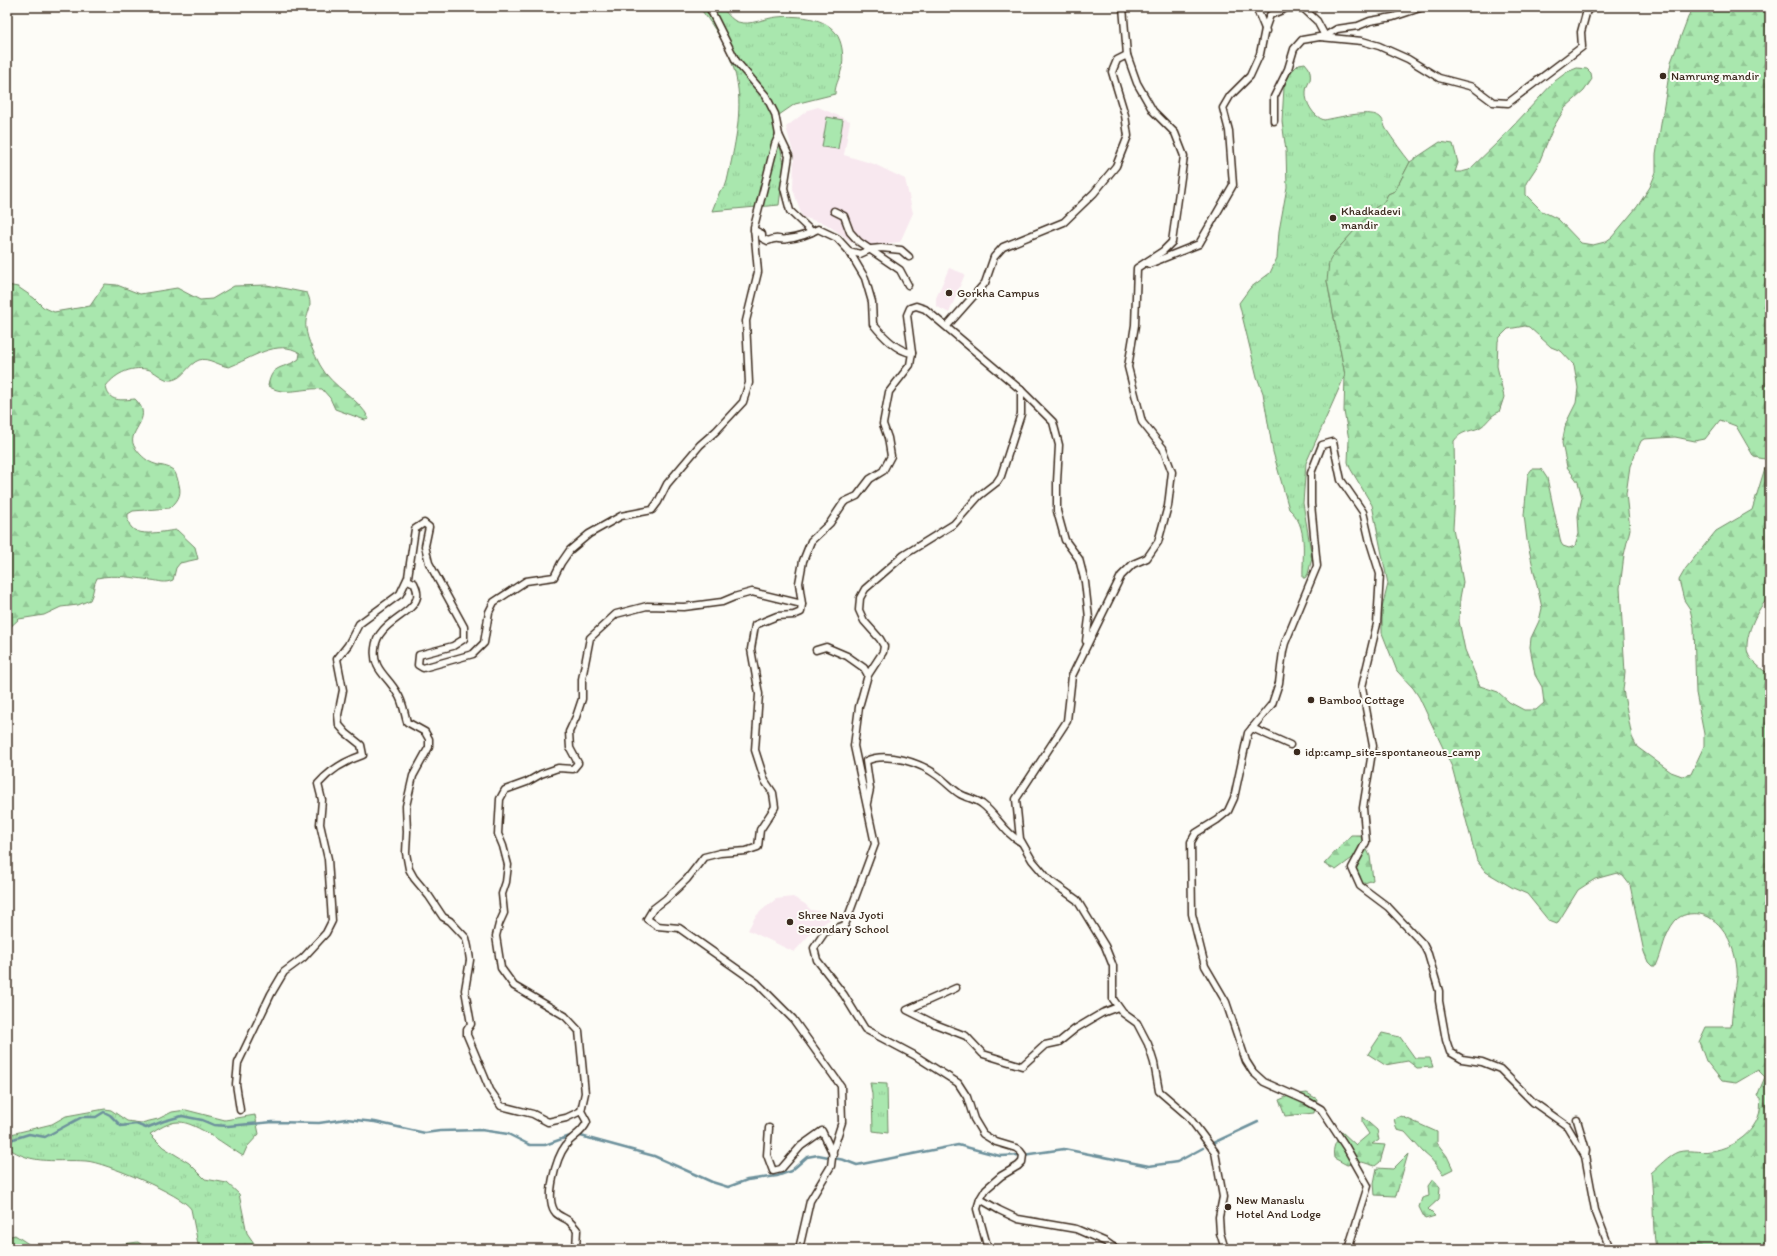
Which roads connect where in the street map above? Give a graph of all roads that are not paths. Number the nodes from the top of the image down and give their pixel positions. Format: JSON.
{"nodes":[{"id":1,"x":709,"y":7,"type":"edge"},
{"id":2,"x":1123,"y":7,"type":"edge"},
{"id":3,"x":1256,"y":7,"type":"edge"},
{"id":4,"x":1423,"y":7,"type":"edge"},
{"id":5,"x":1594,"y":7,"type":"edge"},
{"id":6,"x":1266,"y":30,"type":"junction"},
{"id":7,"x":1323,"y":36,"type":"junction"},
{"id":8,"x":1127,"y":55,"type":"junction"},
{"id":9,"x":1274,"y":121,"type":"dead end"},
{"id":10,"x":780,"y":135,"type":"junction"},
{"id":11,"x":834,"y":211,"type":"dead end"},
{"id":12,"x":754,"y":230,"type":"junction"},
{"id":13,"x":812,"y":232,"type":"junction"},
{"id":14,"x":869,"y":250,"type":"junction"},
{"id":15,"x":848,"y":251,"type":"junction"},
{"id":16,"x":909,"y":257,"type":"dead end"},
{"id":17,"x":1137,"y":268,"type":"junction"},
{"id":18,"x":908,"y":284,"type":"dead end"},
{"id":19,"x":947,"y":326,"type":"junction"},
{"id":20,"x":912,"y":353,"type":"junction"},
{"id":21,"x":1021,"y":390,"type":"junction"},
{"id":22,"x":408,"y":580,"type":"junction"},
{"id":23,"x":802,"y":604,"type":"junction"},
{"id":24,"x":816,"y":650,"type":"dead end"},
{"id":25,"x":1083,"y":654,"type":"junction"},
{"id":26,"x":868,"y":675,"type":"junction"},
{"id":27,"x":1252,"y":728,"type":"junction"},
{"id":28,"x":1290,"y":745,"type":"dead end"},
{"id":29,"x":867,"y":804,"type":"junction"},
{"id":30,"x":1022,"y":843,"type":"junction"},
{"id":31,"x":956,"y":988,"type":"dead end"},
{"id":32,"x":1118,"y":1007,"type":"junction"},
{"id":33,"x":240,"y":1110,"type":"dead end"},
{"id":34,"x":581,"y":1111,"type":"junction"},
{"id":35,"x":1577,"y":1120,"type":"dead end"},
{"id":36,"x":770,"y":1128,"type":"dead end"},
{"id":37,"x":833,"y":1154,"type":"junction"},
{"id":38,"x":1585,"y":1156,"type":"junction"},
{"id":39,"x":980,"y":1199,"type":"junction"},
{"id":40,"x":576,"y":1249,"type":"edge"},
{"id":41,"x":799,"y":1249,"type":"edge"},
{"id":42,"x":988,"y":1249,"type":"edge"},
{"id":43,"x":1116,"y":1249,"type":"edge"},
{"id":44,"x":1225,"y":1249,"type":"edge"},
{"id":45,"x":1348,"y":1249,"type":"edge"},
{"id":46,"x":1610,"y":1249,"type":"edge"}],
"edges":[{"from":1,"to":10,"type":"street"},
{"from":2,"to":8,"type":"street"},
{"from":3,"to":6,"type":"street"},
{"from":4,"to":7,"type":"street"},
{"from":5,"to":7,"type":"street"},
{"from":6,"to":7,"type":"street"},
{"from":6,"to":17,"type":"street"},
{"from":7,"to":9,"type":"street"},
{"from":8,"to":17,"type":"street"},
{"from":8,"to":19,"type":"street"},
{"from":10,"to":12,"type":"street"},
{"from":10,"to":13,"type":"street"},
{"from":11,"to":14,"type":"street"},
{"from":12,"to":13,"type":"street"},
{"from":12,"to":22,"type":"street"},
{"from":13,"to":15,"type":"street"},
{"from":14,"to":15,"type":"street"},
{"from":14,"to":16,"type":"street"},
{"from":14,"to":18,"type":"street"},
{"from":15,"to":20,"type":"street"},
{"from":17,"to":25,"type":"street"},
{"from":19,"to":20,"type":"street"},
{"from":19,"to":21,"type":"street"},
{"from":20,"to":23,"type":"street"},
{"from":21,"to":25,"type":"street"},
{"from":21,"to":26,"type":"street"},
{"from":22,"to":33,"type":"street"},
{"from":22,"to":34,"type":"street"},
{"from":23,"to":34,"type":"street"},
{"from":23,"to":37,"type":"street"},
{"from":24,"to":26,"type":"street"},
{"from":25,"to":30,"type":"street"},
{"from":26,"to":29,"type":"street"},
{"from":27,"to":28,"type":"street"},
{"from":27,"to":38,"type":"street"},
{"from":27,"to":45,"type":"street"},
{"from":29,"to":30,"type":"street"},
{"from":29,"to":39,"type":"street"},
{"from":30,"to":32,"type":"street"},
{"from":31,"to":32,"type":"street"},
{"from":32,"to":44,"type":"street"},
{"from":34,"to":40,"type":"street"},
{"from":35,"to":38,"type":"street"},
{"from":36,"to":37,"type":"street"},
{"from":37,"to":41,"type":"street"},
{"from":38,"to":46,"type":"street"},
{"from":39,"to":42,"type":"street"},
{"from":39,"to":43,"type":"street"}]}
